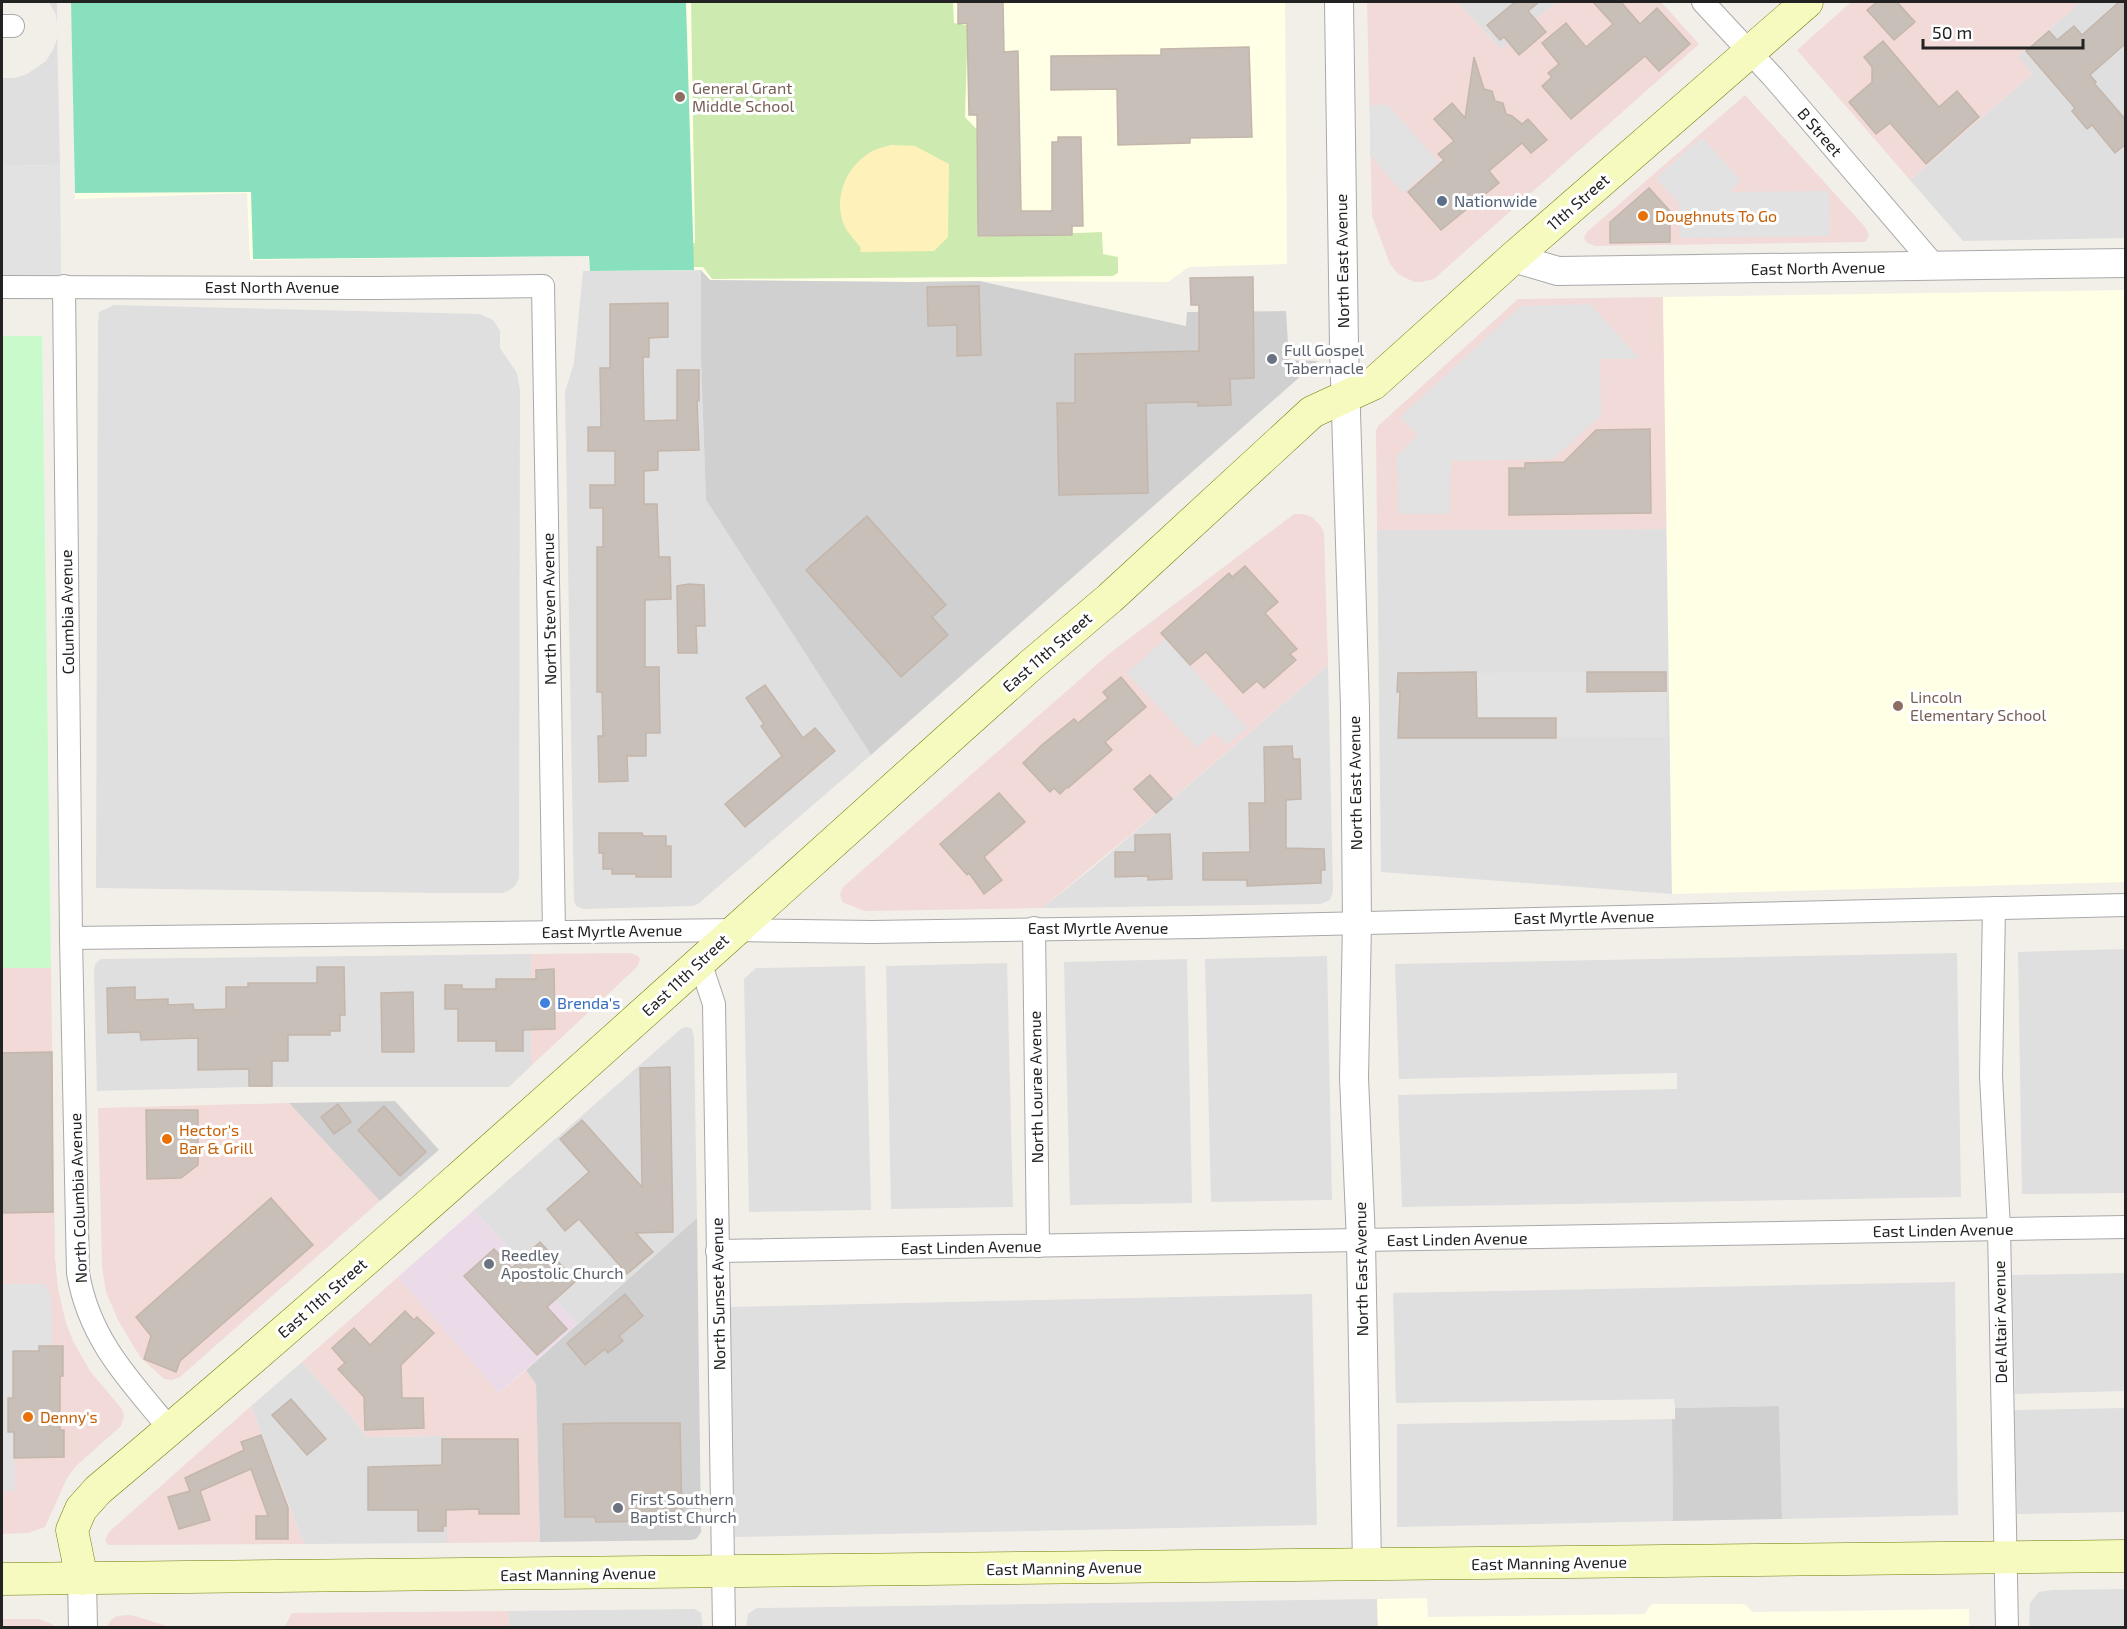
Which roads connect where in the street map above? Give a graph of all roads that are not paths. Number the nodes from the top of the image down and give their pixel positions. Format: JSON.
{"nodes":[{"id":1,"x":1339,"y":2,"type":"edge"},
{"id":2,"x":1703,"y":2,"type":"edge"},
{"id":3,"x":1807,"y":2,"type":"edge"},
{"id":4,"x":1750,"y":51,"type":"junction"},
{"id":5,"x":1514,"y":258,"type":"junction"},
{"id":6,"x":2126,"y":263,"type":"edge"},
{"id":7,"x":1934,"y":265,"type":"junction"},
{"id":8,"x":64,"y":286,"type":"junction"},
{"id":9,"x":543,"y":286,"type":"joint"},
{"id":10,"x":2,"y":287,"type":"edge"},
{"id":11,"x":1345,"y":397,"type":"junction"},
{"id":12,"x":2126,"y":905,"type":"edge"},
{"id":13,"x":1994,"y":908,"type":"junction"},
{"id":14,"x":1357,"y":922,"type":"junction"},
{"id":15,"x":1034,"y":928,"type":"junction"},
{"id":16,"x":735,"y":930,"type":"junction"},
{"id":17,"x":554,"y":932,"type":"junction"},
{"id":18,"x":71,"y":938,"type":"junction"},
{"id":19,"x":700,"y":962,"type":"junction"},
{"id":20,"x":2126,"y":1227,"type":"edge"},
{"id":21,"x":1999,"y":1229,"type":"junction"},
{"id":22,"x":1361,"y":1241,"type":"junction"},
{"id":23,"x":1038,"y":1245,"type":"junction"},
{"id":24,"x":717,"y":1251,"type":"junction"},
{"id":25,"x":170,"y":1430,"type":"junction"},
{"id":26,"x":2126,"y":1556,"type":"edge"},
{"id":27,"x":2005,"y":1558,"type":"junction"},
{"id":28,"x":1367,"y":1565,"type":"junction"},
{"id":29,"x":723,"y":1573,"type":"junction"},
{"id":30,"x":82,"y":1579,"type":"junction"},
{"id":31,"x":2,"y":1580,"type":"edge"},
{"id":32,"x":83,"y":1628,"type":"edge"},
{"id":33,"x":724,"y":1628,"type":"edge"},
{"id":34,"x":2007,"y":1628,"type":"edge"}],
"edges":[{"from":1,"to":11,"type":"street","name":"North East Avenue"},
{"from":2,"to":4,"type":"street","name":"B Street"},
{"from":3,"to":4,"type":"main road","name":"11th Street"},
{"from":4,"to":5,"type":"main road","name":"11th Street"},
{"from":4,"to":7,"type":"street","name":"B Street"},
{"from":5,"to":7,"type":"street","name":"East North Avenue"},
{"from":5,"to":11,"type":"main road","name":"11th Street"},
{"from":6,"to":7,"type":"street","name":"East North Avenue"},
{"from":8,"to":9,"type":"street","name":"East North Avenue"},
{"from":8,"to":10,"type":"street","name":"East North Avenue"},
{"from":8,"to":18,"type":"street","name":"Columbia Avenue"},
{"from":9,"to":17,"type":"street","name":"North Steven Avenue"},
{"from":11,"to":14,"type":"street","name":"North East Avenue"},
{"from":11,"to":16,"type":"main road","name":"East 11th Street"},
{"from":12,"to":13,"type":"street","name":"East Myrtle Avenue"},
{"from":13,"to":14,"type":"street","name":"East Myrtle Avenue"},
{"from":13,"to":21,"type":"street","name":"Del Altair Avenue"},
{"from":14,"to":15,"type":"street","name":"East Myrtle Avenue"},
{"from":14,"to":22,"type":"street","name":"North East Avenue"},
{"from":15,"to":16,"type":"street","name":"East Myrtle Avenue"},
{"from":15,"to":23,"type":"street","name":"North Lourae Avenue"},
{"from":16,"to":17,"type":"street","name":"East Myrtle Avenue"},
{"from":16,"to":19,"type":"main road","name":"East 11th Street"},
{"from":17,"to":18,"type":"street","name":"East Myrtle Avenue"},
{"from":18,"to":25,"type":"street","name":"North Columbia Avenue"},
{"from":19,"to":24,"type":"street","name":"North Sunset Avenue"},
{"from":19,"to":25,"type":"main road","name":"East 11th Street"},
{"from":20,"to":21,"type":"street","name":"East Linden Avenue"},
{"from":21,"to":22,"type":"street","name":"East Linden Avenue"},
{"from":21,"to":27,"type":"street","name":"Del Altair Avenue"},
{"from":22,"to":23,"type":"street","name":"East Linden Avenue"},
{"from":22,"to":28,"type":"street","name":"North East Avenue"},
{"from":23,"to":24,"type":"street","name":"East Linden Avenue"},
{"from":24,"to":29,"type":"street","name":"North Sunset Avenue"},
{"from":25,"to":30,"type":"main road","name":"East 11th Street"},
{"from":26,"to":27,"type":"main road","name":"East Manning Avenue"},
{"from":27,"to":28,"type":"main road","name":"East Manning Avenue"},
{"from":27,"to":34,"type":"street","name":"Del Altair Avenue"},
{"from":28,"to":29,"type":"main road","name":"East Manning Avenue"},
{"from":29,"to":30,"type":"main road","name":"East Manning Avenue"},
{"from":29,"to":33,"type":"street","name":"North Sunset Avenue"},
{"from":30,"to":31,"type":"main road","name":"East Manning Avenue"},
{"from":30,"to":32,"type":"street"}]}
